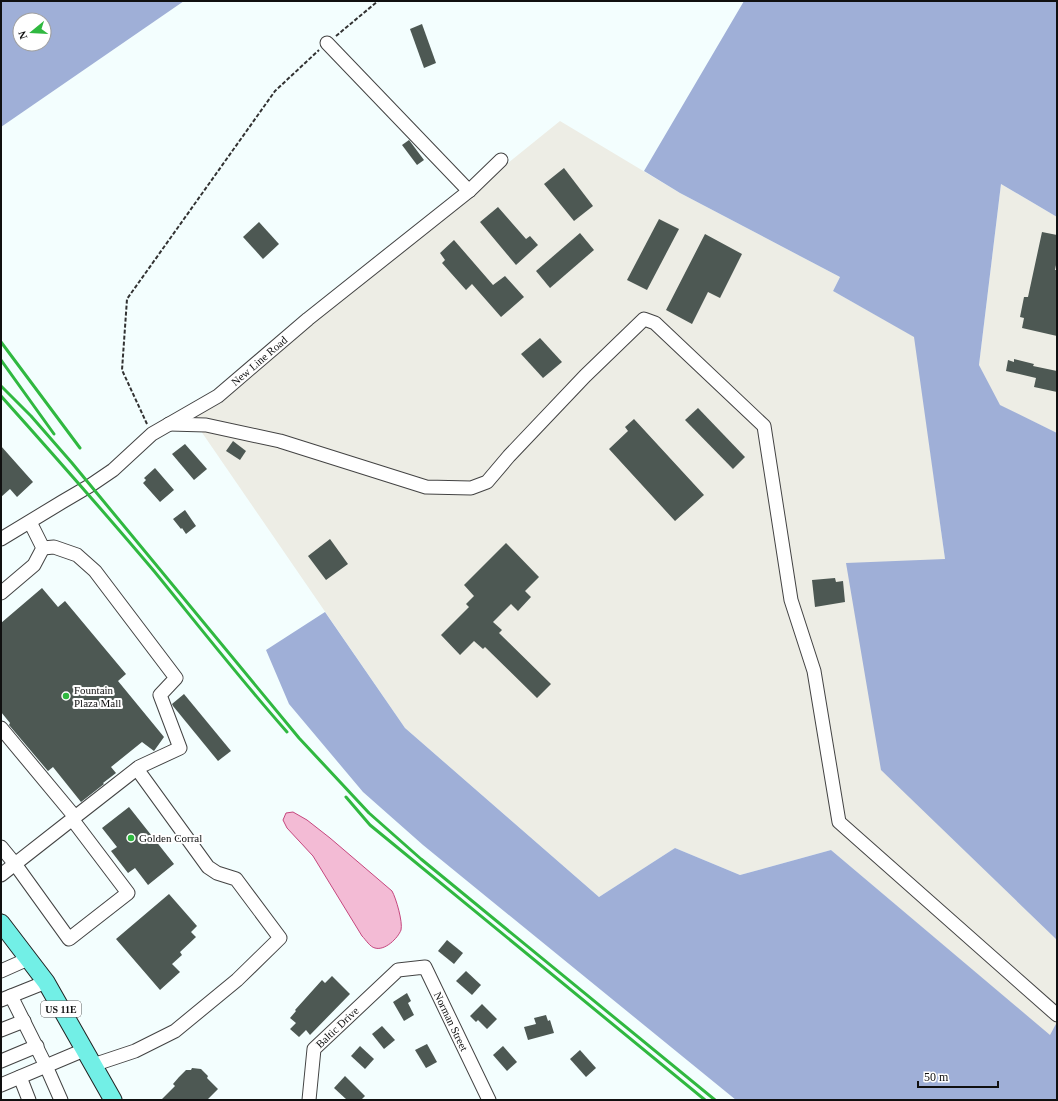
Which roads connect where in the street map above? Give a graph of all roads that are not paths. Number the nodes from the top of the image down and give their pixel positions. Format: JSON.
{"nodes":[{"id":1,"x":327,"y":43,"type":"road end"},
{"id":2,"x":502,"y":160,"type":"dead end"},
{"id":3,"x":469,"y":191,"type":"junction"},
{"id":4,"x":169,"y":424,"type":"junction"},
{"id":5,"x":30,"y":522,"type":"junction"},
{"id":6,"x":1,"y":539,"type":"edge"},
{"id":7,"x":43,"y":548,"type":"junction"},
{"id":8,"x":1,"y":593,"type":"edge"},
{"id":9,"x":1,"y":728,"type":"edge"},
{"id":10,"x":137,"y":769,"type":"junction"},
{"id":11,"x":73,"y":818,"type":"junction"},
{"id":12,"x":1,"y":847,"type":"edge"},
{"id":13,"x":15,"y":864,"type":"junction"},
{"id":14,"x":1,"y":875,"type":"edge"},
{"id":15,"x":1,"y":923,"type":"edge"},
{"id":16,"x":28,"y":959,"type":"junction"},
{"id":17,"x":398,"y":970,"type":"joint"},
{"id":18,"x":1,"y":971,"type":"edge"},
{"id":19,"x":46,"y":982,"type":"junction"},
{"id":20,"x":6,"y":998,"type":"edge"},
{"id":21,"x":1057,"y":1015,"type":"edge"},
{"id":22,"x":24,"y":1021,"type":"junction"},
{"id":23,"x":1,"y":1030,"type":"edge"},
{"id":24,"x":36,"y":1046,"type":"junction"},
{"id":25,"x":84,"y":1050,"type":"junction"},
{"id":26,"x":1,"y":1061,"type":"edge"},
{"id":27,"x":94,"y":1065,"type":"junction"},
{"id":28,"x":46,"y":1066,"type":"junction"},
{"id":29,"x":20,"y":1077,"type":"junction"},
{"id":30,"x":1,"y":1085,"type":"edge"},
{"id":31,"x":30,"y":1100,"type":"edge"},
{"id":32,"x":61,"y":1100,"type":"edge"},
{"id":33,"x":113,"y":1100,"type":"edge"},
{"id":34,"x":309,"y":1100,"type":"edge"},
{"id":35,"x":489,"y":1100,"type":"edge"}],
"edges":[{"from":1,"to":3,"type":"street"},
{"from":2,"to":3,"type":"street","name":"New Line Road"},
{"from":3,"to":4,"type":"street","name":"New Line Road"},
{"from":4,"to":5,"type":"street","name":"New Line Road"},
{"from":4,"to":21,"type":"street"},
{"from":5,"to":6,"type":"street","name":"New Line Road"},
{"from":5,"to":7,"type":"street"},
{"from":7,"to":8,"type":"street"},
{"from":7,"to":10,"type":"street"},
{"from":9,"to":11,"type":"street"},
{"from":10,"to":11,"type":"street"},
{"from":10,"to":27,"type":"street"},
{"from":11,"to":13,"type":"street"},
{"from":11,"to":13,"type":"street"},
{"from":12,"to":13,"type":"street"},
{"from":13,"to":14,"type":"street"},
{"from":15,"to":16,"type":"main road","number":"US 11E"},
{"from":16,"to":18,"type":"street"},
{"from":16,"to":19,"type":"main road","number":"US 11E"},
{"from":17,"to":34,"type":"street","name":"Baltic Drive"},
{"from":17,"to":35,"type":"street","name":"Norman Street"},
{"from":19,"to":20,"type":"street"},
{"from":19,"to":25,"type":"main road","number":"US 11E"},
{"from":20,"to":22,"type":"street"},
{"from":22,"to":23,"type":"street"},
{"from":22,"to":24,"type":"street"},
{"from":24,"to":26,"type":"street"},
{"from":24,"to":28,"type":"street"},
{"from":25,"to":27,"type":"main road","number":"US 11E"},
{"from":25,"to":28,"type":"street"},
{"from":27,"to":33,"type":"main road","number":"US 11E"},
{"from":28,"to":29,"type":"street"},
{"from":28,"to":32,"type":"street"},
{"from":29,"to":30,"type":"street"},
{"from":29,"to":31,"type":"street"}]}
